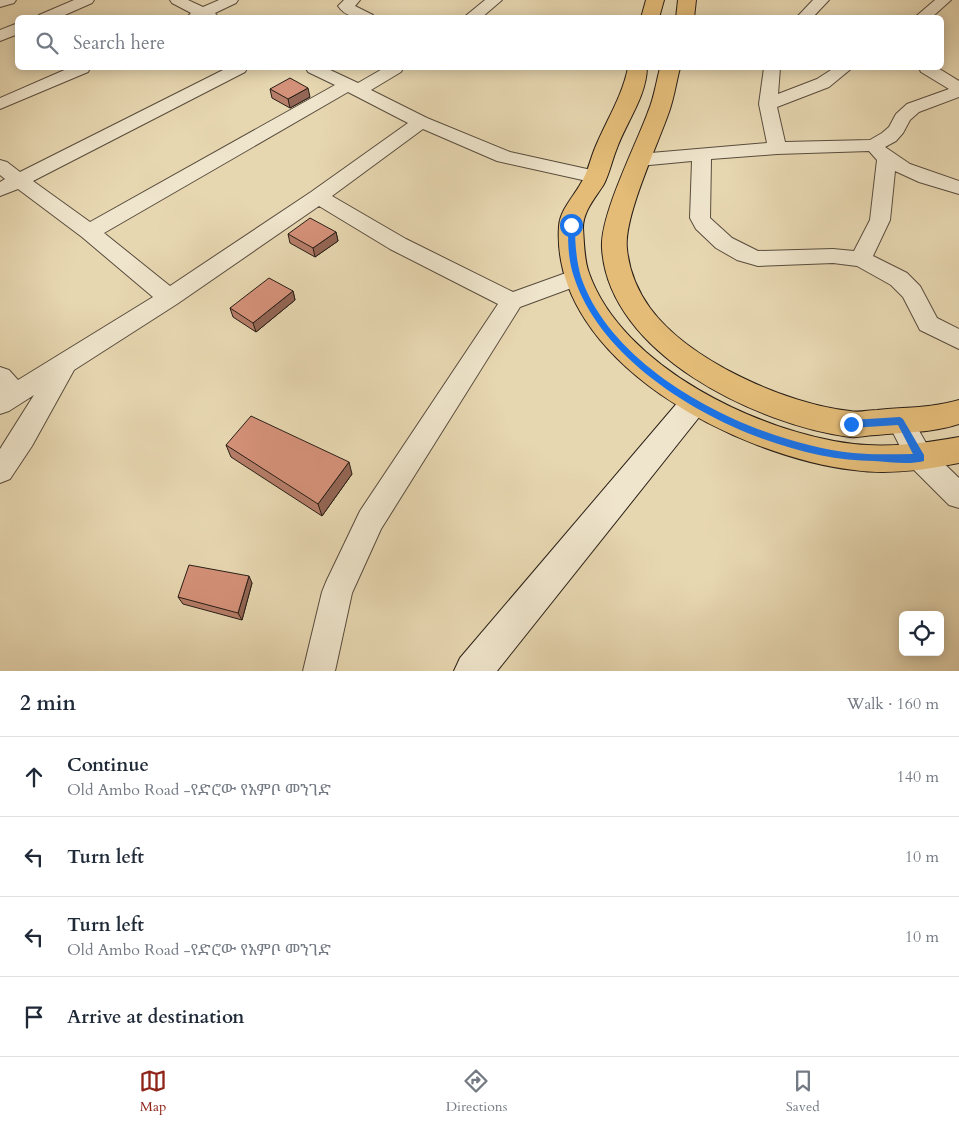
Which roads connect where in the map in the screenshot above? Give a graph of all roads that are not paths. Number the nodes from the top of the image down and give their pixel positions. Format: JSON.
{"nodes":[{"id":1,"x":8,"y":0,"type":"edge"},
{"id":2,"x":87,"y":0,"type":"edge"},
{"id":3,"x":177,"y":0,"type":"edge"},
{"id":4,"x":231,"y":0,"type":"edge"},
{"id":5,"x":353,"y":0,"type":"edge"},
{"id":6,"x":494,"y":0,"type":"edge"},
{"id":7,"x":656,"y":0,"type":"edge"},
{"id":8,"x":687,"y":0,"type":"edge"},
{"id":9,"x":822,"y":0,"type":"edge"},
{"id":10,"x":944,"y":0,"type":"edge"},
{"id":11,"x":0,"y":3,"type":"edge"},
{"id":12,"x":51,"y":15,"type":"edge"},
{"id":13,"x":200,"y":15,"type":"edge"},
{"id":14,"x":204,"y":15,"type":"edge"},
{"id":15,"x":361,"y":15,"type":"edge"},
{"id":16,"x":474,"y":15,"type":"edge"},
{"id":17,"x":651,"y":15,"type":"edge"},
{"id":18,"x":684,"y":15,"type":"edge"},
{"id":19,"x":806,"y":15,"type":"edge"},
{"id":20,"x":925,"y":15,"type":"edge"},
{"id":21,"x":15,"y":29,"type":"edge"},
{"id":22,"x":0,"y":36,"type":"edge"},
{"id":23,"x":77,"y":70,"type":"edge"},
{"id":24,"x":235,"y":70,"type":"edge"},
{"id":25,"x":318,"y":70,"type":"edge"},
{"id":26,"x":391,"y":70,"type":"edge"},
{"id":27,"x":638,"y":70,"type":"edge"},
{"id":28,"x":669,"y":70,"type":"edge"},
{"id":29,"x":772,"y":70,"type":"edge"},
{"id":30,"x":841,"y":70,"type":"edge"},
{"id":31,"x":930,"y":70,"type":"edge"},
{"id":32,"x":353,"y":87,"type":"junction"},
{"id":33,"x":959,"y":90,"type":"edge"},
{"id":34,"x":0,"y":104,"type":"edge"},
{"id":35,"x":768,"y":104,"type":"junction"},
{"id":36,"x":421,"y":122,"type":"junction"},
{"id":37,"x":777,"y":148,"type":"junction"},
{"id":38,"x":880,"y":152,"type":"junction"},
{"id":39,"x":702,"y":153,"type":"junction"},
{"id":40,"x":639,"y":160,"type":"junction"},
{"id":41,"x":0,"y":166,"type":"edge"},
{"id":42,"x":596,"y":177,"type":"junction"},
{"id":43,"x":9,"y":185,"type":"edge"},
{"id":44,"x":959,"y":188,"type":"edge"},
{"id":45,"x":318,"y":197,"type":"junction"},
{"id":46,"x":89,"y":232,"type":"junction"},
{"id":47,"x":861,"y":259,"type":"junction"},
{"id":48,"x":577,"y":277,"type":"junction"},
{"id":49,"x":169,"y":298,"type":"junction"},
{"id":50,"x":512,"y":301,"type":"junction"},
{"id":51,"x":959,"y":340,"type":"edge"},
{"id":52,"x":67,"y":360,"type":"junction"},
{"id":53,"x":5,"y":392,"type":"edge"},
{"id":54,"x":694,"y":403,"type":"junction"},
{"id":55,"x":959,"y":412,"type":"edge"},
{"id":56,"x":900,"y":421,"type":"junction"},
{"id":57,"x":959,"y":450,"type":"edge"},
{"id":58,"x":920,"y":458,"type":"junction"},
{"id":59,"x":0,"y":471,"type":"edge"},
{"id":60,"x":959,"y":496,"type":"edge"},
{"id":61,"x":319,"y":671,"type":"edge"},
{"id":62,"x":473,"y":671,"type":"edge"}],
"edges":[{"from":1,"to":11,"type":"street"},
{"from":2,"to":12,"type":"street"},
{"from":3,"to":13,"type":"street"},
{"from":4,"to":14,"type":"street"},
{"from":5,"to":15,"type":"street"},
{"from":6,"to":16,"type":"street"},
{"from":7,"to":17,"type":"main road"},
{"from":8,"to":18,"type":"main road"},
{"from":9,"to":19,"type":"street"},
{"from":10,"to":20,"type":"street"},
{"from":21,"to":22,"type":"street"},
{"from":23,"to":34,"type":"street"},
{"from":24,"to":43,"type":"street"},
{"from":25,"to":32,"type":"street"},
{"from":26,"to":32,"type":"street"},
{"from":27,"to":42,"type":"main road"},
{"from":28,"to":40,"type":"main road"},
{"from":29,"to":35,"type":"street"},
{"from":30,"to":35,"type":"street"},
{"from":31,"to":33,"type":"street"},
{"from":32,"to":36,"type":"street"},
{"from":32,"to":46,"type":"street"},
{"from":33,"to":38,"type":"street"},
{"from":35,"to":37,"type":"street"},
{"from":36,"to":42,"type":"street"},
{"from":36,"to":45,"type":"street"},
{"from":37,"to":38,"type":"street"},
{"from":37,"to":39,"type":"street"},
{"from":38,"to":44,"type":"street"},
{"from":38,"to":47,"type":"street"},
{"from":39,"to":40,"type":"street"},
{"from":39,"to":47,"type":"street"},
{"from":40,"to":56,"type":"main road"},
{"from":41,"to":43,"type":"street"},
{"from":42,"to":48,"type":"main road"},
{"from":43,"to":46,"type":"street"},
{"from":45,"to":49,"type":"street"},
{"from":45,"to":50,"type":"street"},
{"from":46,"to":49,"type":"street"},
{"from":47,"to":51,"type":"street"},
{"from":48,"to":50,"type":"street"},
{"from":48,"to":54,"type":"main road"},
{"from":49,"to":52,"type":"street"},
{"from":50,"to":61,"type":"street"},
{"from":52,"to":53,"type":"street"},
{"from":52,"to":59,"type":"street"},
{"from":54,"to":58,"type":"main road"},
{"from":54,"to":62,"type":"main road"},
{"from":55,"to":56,"type":"main road"},
{"from":56,"to":58,"type":"street"},
{"from":57,"to":58,"type":"main road"},
{"from":58,"to":60,"type":"street"}]}
